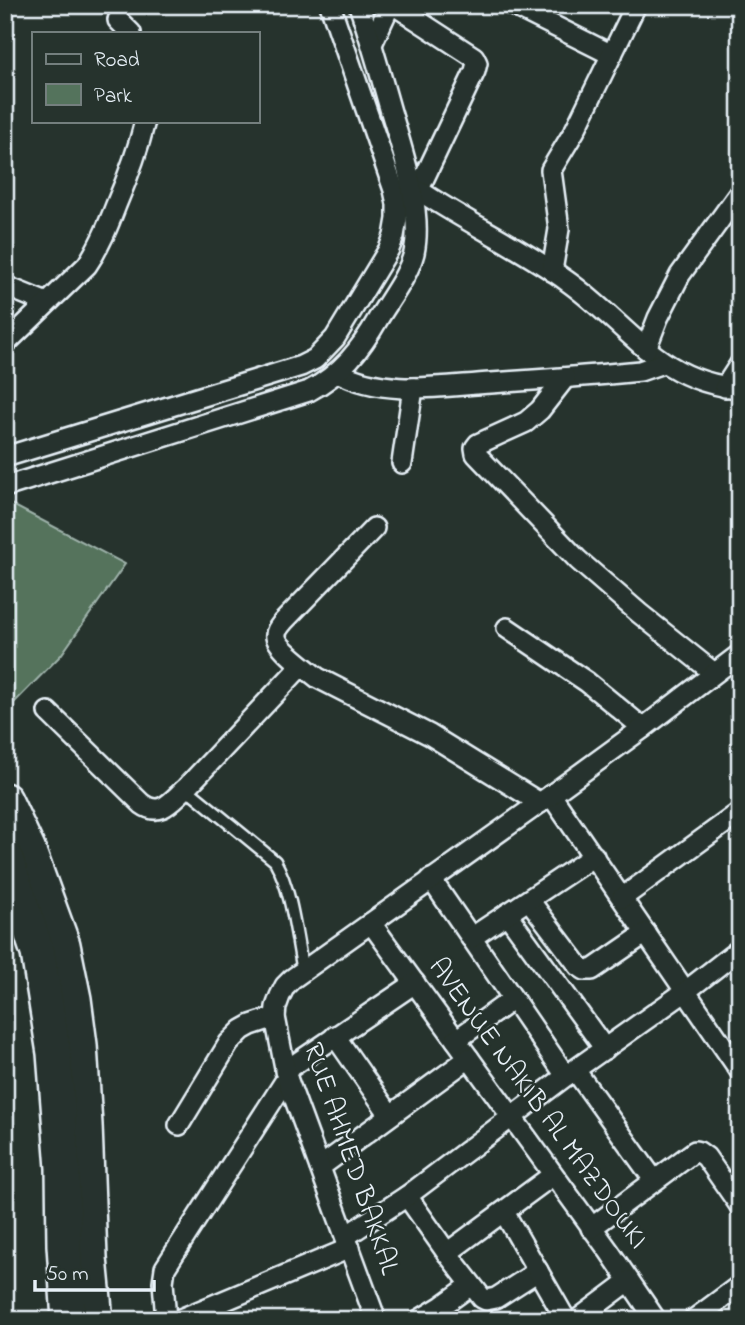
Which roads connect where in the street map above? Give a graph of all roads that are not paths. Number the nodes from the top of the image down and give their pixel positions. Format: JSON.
{"nodes":[{"id":1,"x":330,"y":5,"type":"edge"},
{"id":2,"x":359,"y":5,"type":"edge"},
{"id":3,"x":392,"y":5,"type":"edge"},
{"id":4,"x":512,"y":5,"type":"edge"},
{"id":5,"x":636,"y":5,"type":"edge"},
{"id":6,"x":372,"y":44,"type":"junction"},
{"id":7,"x":612,"y":55,"type":"junction"},
{"id":8,"x":145,"y":122,"type":"edge"},
{"id":9,"x":408,"y":190,"type":"junction"},
{"id":10,"x":740,"y":192,"type":"edge"},
{"id":11,"x":552,"y":271,"type":"junction"},
{"id":12,"x":5,"y":286,"type":"edge"},
{"id":13,"x":47,"y":303,"type":"junction"},
{"id":14,"x":5,"y":344,"type":"edge"},
{"id":15,"x":646,"y":349,"type":"junction"},
{"id":16,"x":663,"y":363,"type":"junction"},
{"id":17,"x":740,"y":364,"type":"edge"},
{"id":18,"x":338,"y":372,"type":"junction"},
{"id":19,"x":565,"y":378,"type":"junction"},
{"id":20,"x":413,"y":388,"type":"junction"},
{"id":21,"x":733,"y":388,"type":"edge"},
{"id":22,"x":5,"y":457,"type":"edge"},
{"id":23,"x":402,"y":463,"type":"dead end"},
{"id":24,"x":5,"y":487,"type":"edge"},
{"id":25,"x":374,"y":528,"type":"dead end"},
{"id":26,"x":507,"y":628,"type":"dead end"},
{"id":27,"x":740,"y":654,"type":"edge"},
{"id":28,"x":301,"y":666,"type":"junction"},
{"id":29,"x":714,"y":673,"type":"junction"},
{"id":30,"x":48,"y":712,"type":"dead end"},
{"id":31,"x":643,"y":728,"type":"junction"},
{"id":32,"x":186,"y":788,"type":"junction"},
{"id":33,"x":546,"y":799,"type":"junction"},
{"id":34,"x":5,"y":800,"type":"edge"},
{"id":35,"x":740,"y":812,"type":"edge"},
{"id":36,"x":5,"y":855,"type":"edge"},
{"id":37,"x":594,"y":856,"type":"junction"},
{"id":38,"x":431,"y":879,"type":"junction"},
{"id":39,"x":622,"y":898,"type":"junction"},
{"id":40,"x":529,"y":900,"type":"junction"},
{"id":41,"x":507,"y":914,"type":"junction"},
{"id":42,"x":371,"y":923,"type":"junction"},
{"id":43,"x":646,"y":933,"type":"junction"},
{"id":44,"x":471,"y":938,"type":"junction"},
{"id":45,"x":740,"y":949,"type":"edge"},
{"id":46,"x":298,"y":975,"type":"junction"},
{"id":47,"x":415,"y":982,"type":"junction"},
{"id":48,"x":686,"y":990,"type":"junction"},
{"id":49,"x":513,"y":999,"type":"junction"},
{"id":50,"x":275,"y":1017,"type":"junction"},
{"id":51,"x":335,"y":1036,"type":"junction"},
{"id":52,"x":456,"y":1040,"type":"junction"},
{"id":53,"x":605,"y":1049,"type":"junction"},
{"id":54,"x":469,"y":1058,"type":"junction"},
{"id":55,"x":740,"y":1071,"type":"edge"},
{"id":56,"x":570,"y":1073,"type":"junction"},
{"id":57,"x":286,"y":1074,"type":"junction"},
{"id":58,"x":390,"y":1115,"type":"junction"},
{"id":59,"x":512,"y":1116,"type":"junction"},
{"id":60,"x":179,"y":1125,"type":"dead end"},
{"id":61,"x":320,"y":1167,"type":"junction"},
{"id":62,"x":553,"y":1175,"type":"junction"},
{"id":63,"x":654,"y":1180,"type":"junction"},
{"id":64,"x":407,"y":1196,"type":"junction"},
{"id":65,"x":737,"y":1196,"type":"edge"},
{"id":66,"x":504,"y":1212,"type":"junction"},
{"id":67,"x":592,"y":1228,"type":"junction"},
{"id":68,"x":348,"y":1242,"type":"junction"},
{"id":69,"x":447,"y":1253,"type":"junction"},
{"id":70,"x":538,"y":1271,"type":"junction"},
{"id":71,"x":629,"y":1281,"type":"junction"},
{"id":72,"x":471,"y":1285,"type":"junction"},
{"id":73,"x":740,"y":1285,"type":"edge"},
{"id":74,"x":447,"y":1313,"type":"edge"},
{"id":75,"x":69,"y":1320,"type":"edge"},
{"id":76,"x":96,"y":1320,"type":"edge"},
{"id":77,"x":166,"y":1320,"type":"edge"},
{"id":78,"x":178,"y":1320,"type":"edge"},
{"id":79,"x":376,"y":1320,"type":"edge"},
{"id":80,"x":419,"y":1320,"type":"edge"},
{"id":81,"x":566,"y":1320,"type":"edge"},
{"id":82,"x":577,"y":1320,"type":"edge"},
{"id":83,"x":656,"y":1320,"type":"edge"},
{"id":84,"x":693,"y":1320,"type":"edge"}],
"edges":[{"from":1,"to":9,"type":"street"},
{"from":2,"to":6,"type":"street"},
{"from":3,"to":6,"type":"street"},
{"from":3,"to":9,"type":"street"},
{"from":4,"to":7,"type":"street"},
{"from":5,"to":7,"type":"street"},
{"from":6,"to":9,"type":"street"},
{"from":7,"to":11,"type":"street"},
{"from":8,"to":13,"type":"street"},
{"from":9,"to":11,"type":"street"},
{"from":9,"to":18,"type":"street"},
{"from":9,"to":22,"type":"street"},
{"from":10,"to":15,"type":"street"},
{"from":11,"to":15,"type":"street"},
{"from":12,"to":13,"type":"street"},
{"from":13,"to":14,"type":"street"},
{"from":15,"to":16,"type":"street"},
{"from":16,"to":19,"type":"street"},
{"from":16,"to":21,"type":"street"},
{"from":17,"to":21,"type":"street"},
{"from":18,"to":20,"type":"street"},
{"from":18,"to":24,"type":"street"},
{"from":19,"to":20,"type":"street"},
{"from":19,"to":29,"type":"street"},
{"from":20,"to":23,"type":"street"},
{"from":25,"to":28,"type":"street"},
{"from":26,"to":31,"type":"street"},
{"from":27,"to":29,"type":"street"},
{"from":28,"to":32,"type":"street"},
{"from":28,"to":33,"type":"street"},
{"from":29,"to":31,"type":"street"},
{"from":30,"to":32,"type":"street"},
{"from":31,"to":33,"type":"street"},
{"from":32,"to":46,"type":"lane"},
{"from":33,"to":37,"type":"street"},
{"from":33,"to":38,"type":"street"},
{"from":34,"to":76,"type":"highway"},
{"from":35,"to":39,"type":"street"},
{"from":36,"to":75,"type":"highway"},
{"from":37,"to":39,"type":"street"},
{"from":37,"to":40,"type":"street"},
{"from":38,"to":42,"type":"street"},
{"from":38,"to":44,"type":"street"},
{"from":39,"to":43,"type":"street"},
{"from":40,"to":41,"type":"street"},
{"from":40,"to":43,"type":"street"},
{"from":41,"to":44,"type":"street"},
{"from":41,"to":53,"type":"street"},
{"from":42,"to":46,"type":"street"},
{"from":42,"to":47,"type":"street","name":"AVENUE NAKIB AL MAZDOUKI"},
{"from":43,"to":48,"type":"street"},
{"from":44,"to":49,"type":"street"},
{"from":45,"to":48,"type":"street"},
{"from":46,"to":50,"type":"street","name":"RUE AHMED BAKKAL"},
{"from":47,"to":51,"type":"street"},
{"from":47,"to":52,"type":"street","name":"AVENUE NAKIB AL MAZDOUKI"},
{"from":48,"to":53,"type":"street"},
{"from":48,"to":55,"type":"street"},
{"from":49,"to":52,"type":"street"},
{"from":49,"to":56,"type":"street"},
{"from":50,"to":57,"type":"street","name":"RUE AHMED BAKKAL"},
{"from":50,"to":60,"type":"street"},
{"from":51,"to":57,"type":"street"},
{"from":51,"to":58,"type":"street"},
{"from":52,"to":54,"type":"street","name":"AVENUE NAKIB AL MAZDOUKI"},
{"from":53,"to":56,"type":"street"},
{"from":54,"to":58,"type":"street"},
{"from":54,"to":59,"type":"street","name":"AVENUE NAKIB AL MAZDOUKI"},
{"from":56,"to":59,"type":"street"},
{"from":56,"to":63,"type":"street"},
{"from":57,"to":61,"type":"street","name":"RUE AHMED BAKKAL"},
{"from":57,"to":77,"type":"street"},
{"from":58,"to":61,"type":"street"},
{"from":59,"to":62,"type":"street","name":"AVENUE NAKIB AL MAZDOUKI"},
{"from":59,"to":64,"type":"street"},
{"from":61,"to":68,"type":"street","name":"RUE AHMED BAKKAL"},
{"from":62,"to":66,"type":"street"},
{"from":62,"to":67,"type":"street","name":"AVENUE NAKIB AL MAZDOUKI"},
{"from":63,"to":65,"type":"street"},
{"from":63,"to":67,"type":"street"},
{"from":64,"to":68,"type":"street"},
{"from":64,"to":69,"type":"street"},
{"from":66,"to":69,"type":"street"},
{"from":66,"to":70,"type":"street"},
{"from":67,"to":71,"type":"street","name":"AVENUE NAKIB AL MAZDOUKI"},
{"from":68,"to":78,"type":"street"},
{"from":68,"to":79,"type":"street","name":"RUE AHMED BAKKAL"},
{"from":69,"to":72,"type":"street"},
{"from":70,"to":72,"type":"street"},
{"from":70,"to":81,"type":"street"},
{"from":71,"to":82,"type":"street"},
{"from":71,"to":83,"type":"street","name":"AVENUE NAKIB AL MAZDOUKI"},
{"from":72,"to":74,"type":"street"},
{"from":73,"to":84,"type":"street"},
{"from":74,"to":80,"type":"street"}]}
